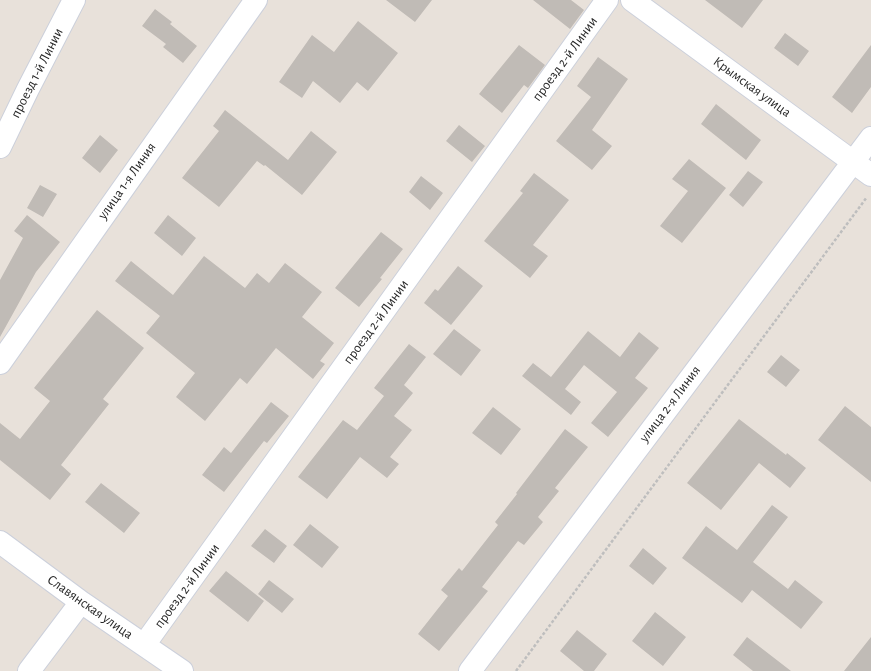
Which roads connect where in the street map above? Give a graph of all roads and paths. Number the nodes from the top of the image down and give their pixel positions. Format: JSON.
{"nodes":[{"id":1,"x":74,"y":0,"type":"edge"},
{"id":2,"x":256,"y":0,"type":"edge"},
{"id":3,"x":607,"y":0,"type":"edge"},
{"id":4,"x":632,"y":0,"type":"edge"},
{"id":5,"x":871,"y":138,"type":"edge"},
{"id":6,"x":0,"y":147,"type":"edge"},
{"id":7,"x":853,"y":162,"type":"junction"},
{"id":8,"x":871,"y":175,"type":"edge"},
{"id":9,"x":871,"y":192,"type":"edge"},
{"id":10,"x":0,"y":363,"type":"edge"},
{"id":11,"x":0,"y":542,"type":"edge"},
{"id":12,"x":81,"y":602,"type":"junction"},
{"id":13,"x":144,"y":645,"type":"junction"},
{"id":14,"x":29,"y":671,"type":"edge"},
{"id":15,"x":182,"y":671,"type":"edge"},
{"id":16,"x":470,"y":671,"type":"edge"},
{"id":17,"x":516,"y":671,"type":"edge"}],
"edges":[{"from":1,"to":6,"type":"street","name":"проезд 1-й Линии"},
{"from":2,"to":10,"type":"street","name":"улица 1-я Линия"},
{"from":3,"to":13,"type":"street","name":"проезд 2-й Линии"},
{"from":4,"to":7,"type":"street","name":"Крымская улица"},
{"from":5,"to":7,"type":"street","name":"улица 2-я Линия"},
{"from":7,"to":8,"type":"street","name":"Крымская улица"},
{"from":7,"to":16,"type":"street","name":"улица 2-я Линия"},
{"from":9,"to":17,"type":"path"},
{"from":11,"to":12,"type":"street","name":"Славянская улица"},
{"from":12,"to":13,"type":"street","name":"Славянская улица"},
{"from":12,"to":14,"type":"street"},
{"from":13,"to":15,"type":"street","name":"Славянская улица"}]}
